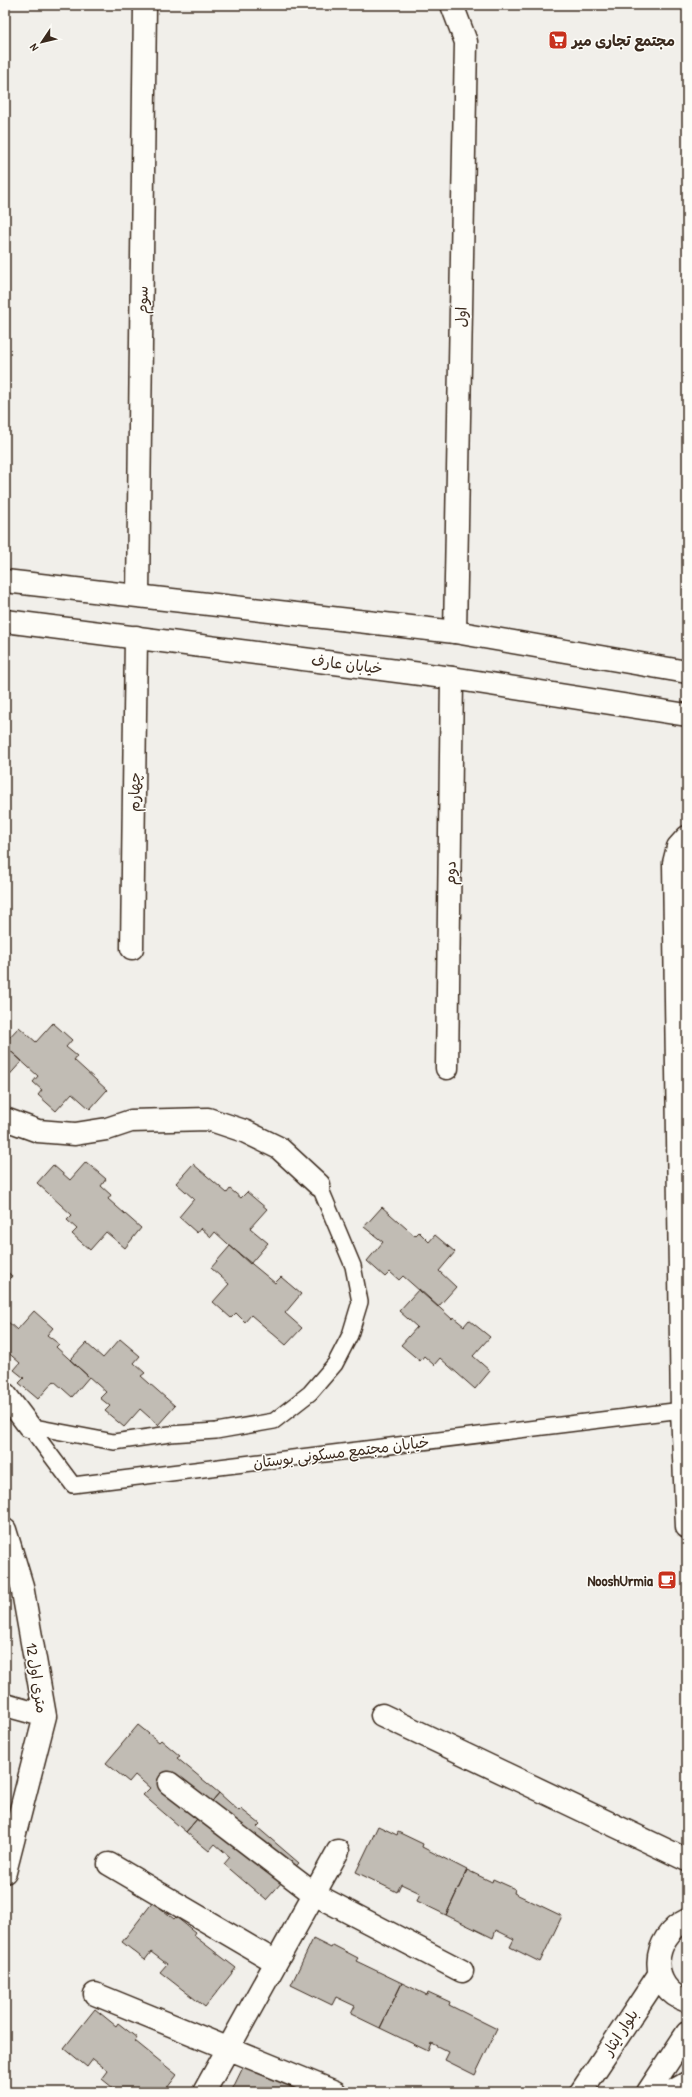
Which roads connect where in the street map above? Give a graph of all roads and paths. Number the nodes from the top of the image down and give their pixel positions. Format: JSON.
{"nodes":[{"id":1,"x":145,"y":5,"type":"edge"},
{"id":2,"x":452,"y":5,"type":"edge"},
{"id":3,"x":5,"y":582,"type":"edge"},
{"id":4,"x":138,"y":595,"type":"junction"},
{"id":5,"x":5,"y":621,"type":"edge"},
{"id":6,"x":455,"y":632,"type":"junction"},
{"id":7,"x":136,"y":637,"type":"junction"},
{"id":8,"x":687,"y":672,"type":"edge"},
{"id":9,"x":452,"y":678,"type":"junction"},
{"id":10,"x":687,"y":715,"type":"edge"},
{"id":11,"x":687,"y":837,"type":"edge"},
{"id":12,"x":132,"y":948,"type":"dead end"},
{"id":13,"x":447,"y":1068,"type":"dead end"},
{"id":14,"x":5,"y":1119,"type":"edge"},
{"id":15,"x":319,"y":1185,"type":"joint"},
{"id":16,"x":5,"y":1394,"type":"edge"},
{"id":17,"x":682,"y":1410,"type":"junction"},
{"id":18,"x":29,"y":1426,"type":"junction"},
{"id":19,"x":687,"y":1528,"type":"edge"},
{"id":20,"x":5,"y":1530,"type":"edge"},
{"id":21,"x":5,"y":1705,"type":"edge"},
{"id":22,"x":382,"y":1715,"type":"dead end"},
{"id":23,"x":45,"y":1716,"type":"junction"},
{"id":24,"x":169,"y":1783,"type":"dead end"},
{"id":25,"x":338,"y":1851,"type":"dead end"},
{"id":26,"x":687,"y":1860,"type":"edge"},
{"id":27,"x":109,"y":1864,"type":"dead end"},
{"id":28,"x":5,"y":1870,"type":"edge"},
{"id":29,"x":314,"y":1894,"type":"junction"},
{"id":30,"x":687,"y":1920,"type":"edge"},
{"id":31,"x":276,"y":1962,"type":"junction"},
{"id":32,"x":462,"y":1971,"type":"dead end"},
{"id":33,"x":660,"y":1973,"type":"junction"},
{"id":34,"x":95,"y":1994,"type":"dead end"},
{"id":35,"x":687,"y":2001,"type":"edge"},
{"id":36,"x":687,"y":2033,"type":"edge"},
{"id":37,"x":228,"y":2048,"type":"junction"},
{"id":38,"x":687,"y":2083,"type":"edge"},
{"id":39,"x":204,"y":2092,"type":"edge"},
{"id":40,"x":335,"y":2092,"type":"edge"},
{"id":41,"x":581,"y":2092,"type":"edge"},
{"id":42,"x":648,"y":2092,"type":"edge"},
{"id":43,"x":670,"y":2092,"type":"edge"}],
"edges":[{"from":1,"to":4,"type":"street","name":"سوم"},
{"from":2,"to":6,"type":"street","name":"اول"},
{"from":3,"to":4,"type":"street"},
{"from":4,"to":6,"type":"street"},
{"from":5,"to":7,"type":"street","name":"خیابان عارف"},
{"from":6,"to":8,"type":"street"},
{"from":7,"to":9,"type":"street","name":"خیابان عارف"},
{"from":7,"to":12,"type":"street","name":"چهارم"},
{"from":9,"to":10,"type":"street","name":"خیابان عارف"},
{"from":9,"to":13,"type":"street","name":"دوم"},
{"from":11,"to":17,"type":"street"},
{"from":14,"to":15,"type":"street"},
{"from":15,"to":18,"type":"lane"},
{"from":16,"to":18,"type":"street","name":"خیابان مجتمع مسکونی بوستان"},
{"from":17,"to":18,"type":"lane","name":"خیابان مجتمع مسکونی بوستان"},
{"from":17,"to":19,"type":"street"},
{"from":20,"to":23,"type":"street","name":"12 متری اول"},
{"from":21,"to":23,"type":"street"},
{"from":22,"to":26,"type":"street"},
{"from":23,"to":28,"type":"street","name":"12 متری اول"},
{"from":24,"to":29,"type":"street"},
{"from":25,"to":29,"type":"street"},
{"from":27,"to":31,"type":"street"},
{"from":29,"to":31,"type":"street"},
{"from":29,"to":32,"type":"street"},
{"from":30,"to":33,"type":"street"},
{"from":31,"to":37,"type":"street"},
{"from":33,"to":35,"type":"street"},
{"from":33,"to":41,"type":"street","name":"بلوار ایثار"},
{"from":34,"to":37,"type":"street"},
{"from":36,"to":42,"type":"street"},
{"from":37,"to":39,"type":"street"},
{"from":37,"to":40,"type":"street"},
{"from":38,"to":43,"type":"street"}]}
